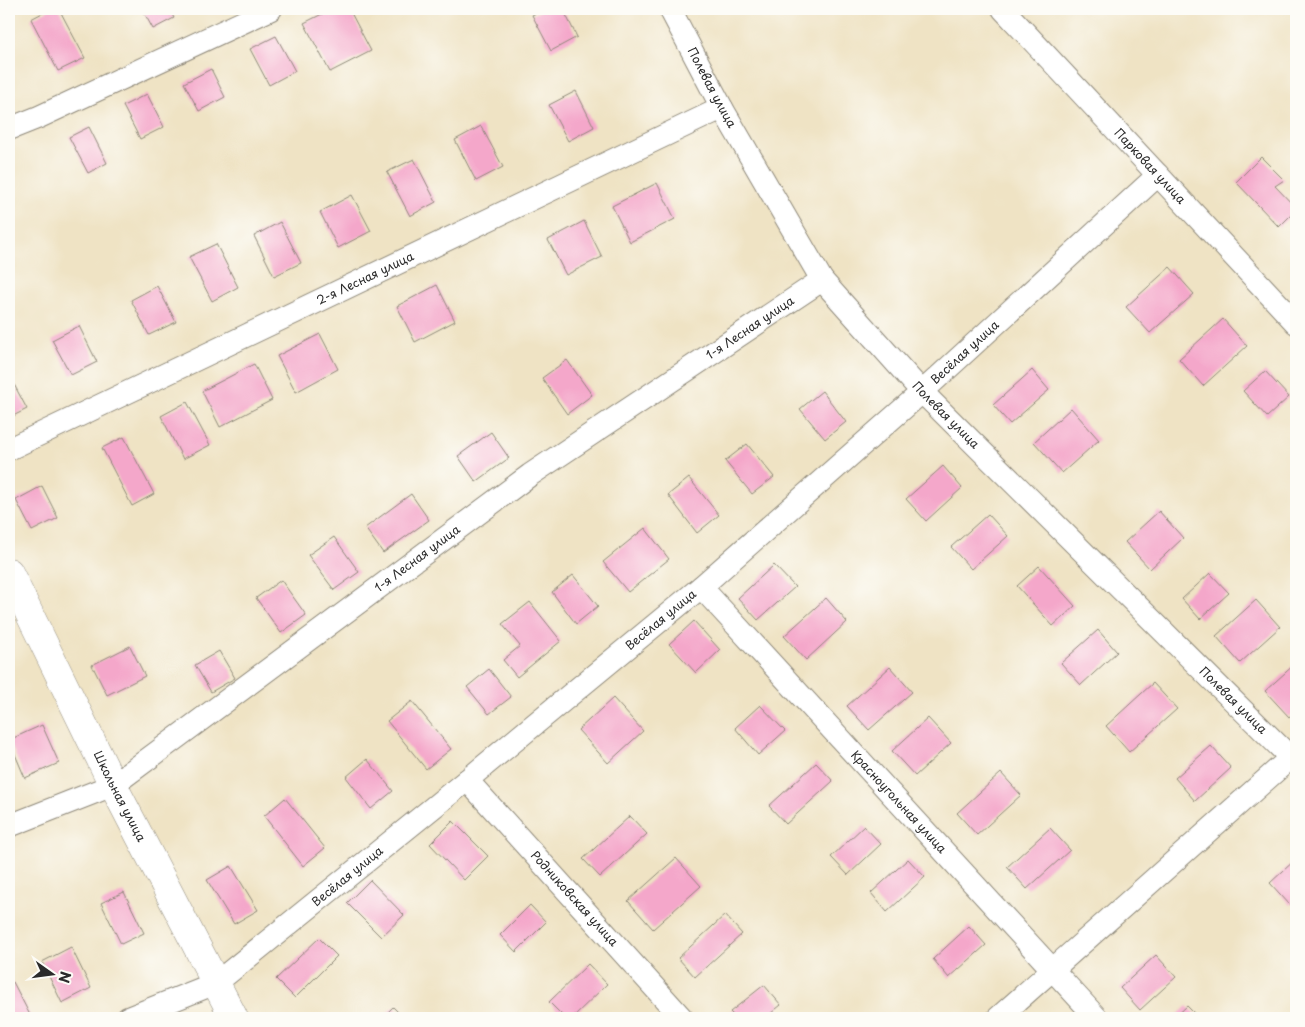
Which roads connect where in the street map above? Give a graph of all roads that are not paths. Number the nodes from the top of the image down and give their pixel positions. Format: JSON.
{"nodes":[{"id":1,"x":271,"y":9,"type":"edge"},
{"id":2,"x":670,"y":9,"type":"edge"},
{"id":3,"x":1003,"y":9,"type":"edge"},
{"id":4,"x":722,"y":108,"type":"junction"},
{"id":5,"x":9,"y":129,"type":"edge"},
{"id":6,"x":1158,"y":175,"type":"junction"},
{"id":7,"x":822,"y":280,"type":"junction"},
{"id":8,"x":1296,"y":322,"type":"edge"},
{"id":9,"x":922,"y":392,"type":"junction"},
{"id":10,"x":9,"y":449,"type":"edge"},
{"id":11,"x":9,"y":572,"type":"edge"},
{"id":12,"x":701,"y":587,"type":"junction"},
{"id":13,"x":1294,"y":758,"type":"edge"},
{"id":14,"x":467,"y":780,"type":"junction"},
{"id":15,"x":114,"y":785,"type":"junction"},
{"id":16,"x":9,"y":826,"type":"edge"},
{"id":17,"x":1053,"y":969,"type":"junction"},
{"id":18,"x":216,"y":983,"type":"junction"},
{"id":19,"x":128,"y":1018,"type":"edge"},
{"id":20,"x":234,"y":1018,"type":"edge"},
{"id":21,"x":682,"y":1018,"type":"edge"},
{"id":22,"x":998,"y":1018,"type":"edge"},
{"id":23,"x":1097,"y":1018,"type":"edge"}],
"edges":[{"from":1,"to":5,"type":"street"},
{"from":2,"to":4,"type":"street","name":"Полевая улица"},
{"from":3,"to":6,"type":"street","name":"Парковая улица"},
{"from":4,"to":7,"type":"street","name":"Полевая улица"},
{"from":4,"to":10,"type":"street","name":"2-я Лесная улица"},
{"from":6,"to":8,"type":"street","name":"Парковая улица"},
{"from":6,"to":9,"type":"street","name":"Весёлая улица"},
{"from":7,"to":9,"type":"street","name":"Полевая улица"},
{"from":7,"to":15,"type":"street","name":"1-я Лесная улица"},
{"from":9,"to":12,"type":"street","name":"Весёлая улица"},
{"from":9,"to":13,"type":"street","name":"Полевая улица"},
{"from":11,"to":15,"type":"street","name":"Школьная улица"},
{"from":12,"to":14,"type":"street","name":"Весёлая улица"},
{"from":12,"to":17,"type":"street","name":"Красноугольная улица"},
{"from":13,"to":17,"type":"street"},
{"from":14,"to":18,"type":"street","name":"Весёлая улица"},
{"from":14,"to":21,"type":"street","name":"Родниковская улица"},
{"from":15,"to":16,"type":"street","name":"1-я Лесная улица"},
{"from":15,"to":18,"type":"street","name":"Школьная улица"},
{"from":17,"to":22,"type":"street"},
{"from":17,"to":23,"type":"street","name":"Красноугольная улица"},
{"from":18,"to":19,"type":"street","name":"Весёлая улица"},
{"from":18,"to":20,"type":"street","name":"Школьная улица"}]}
